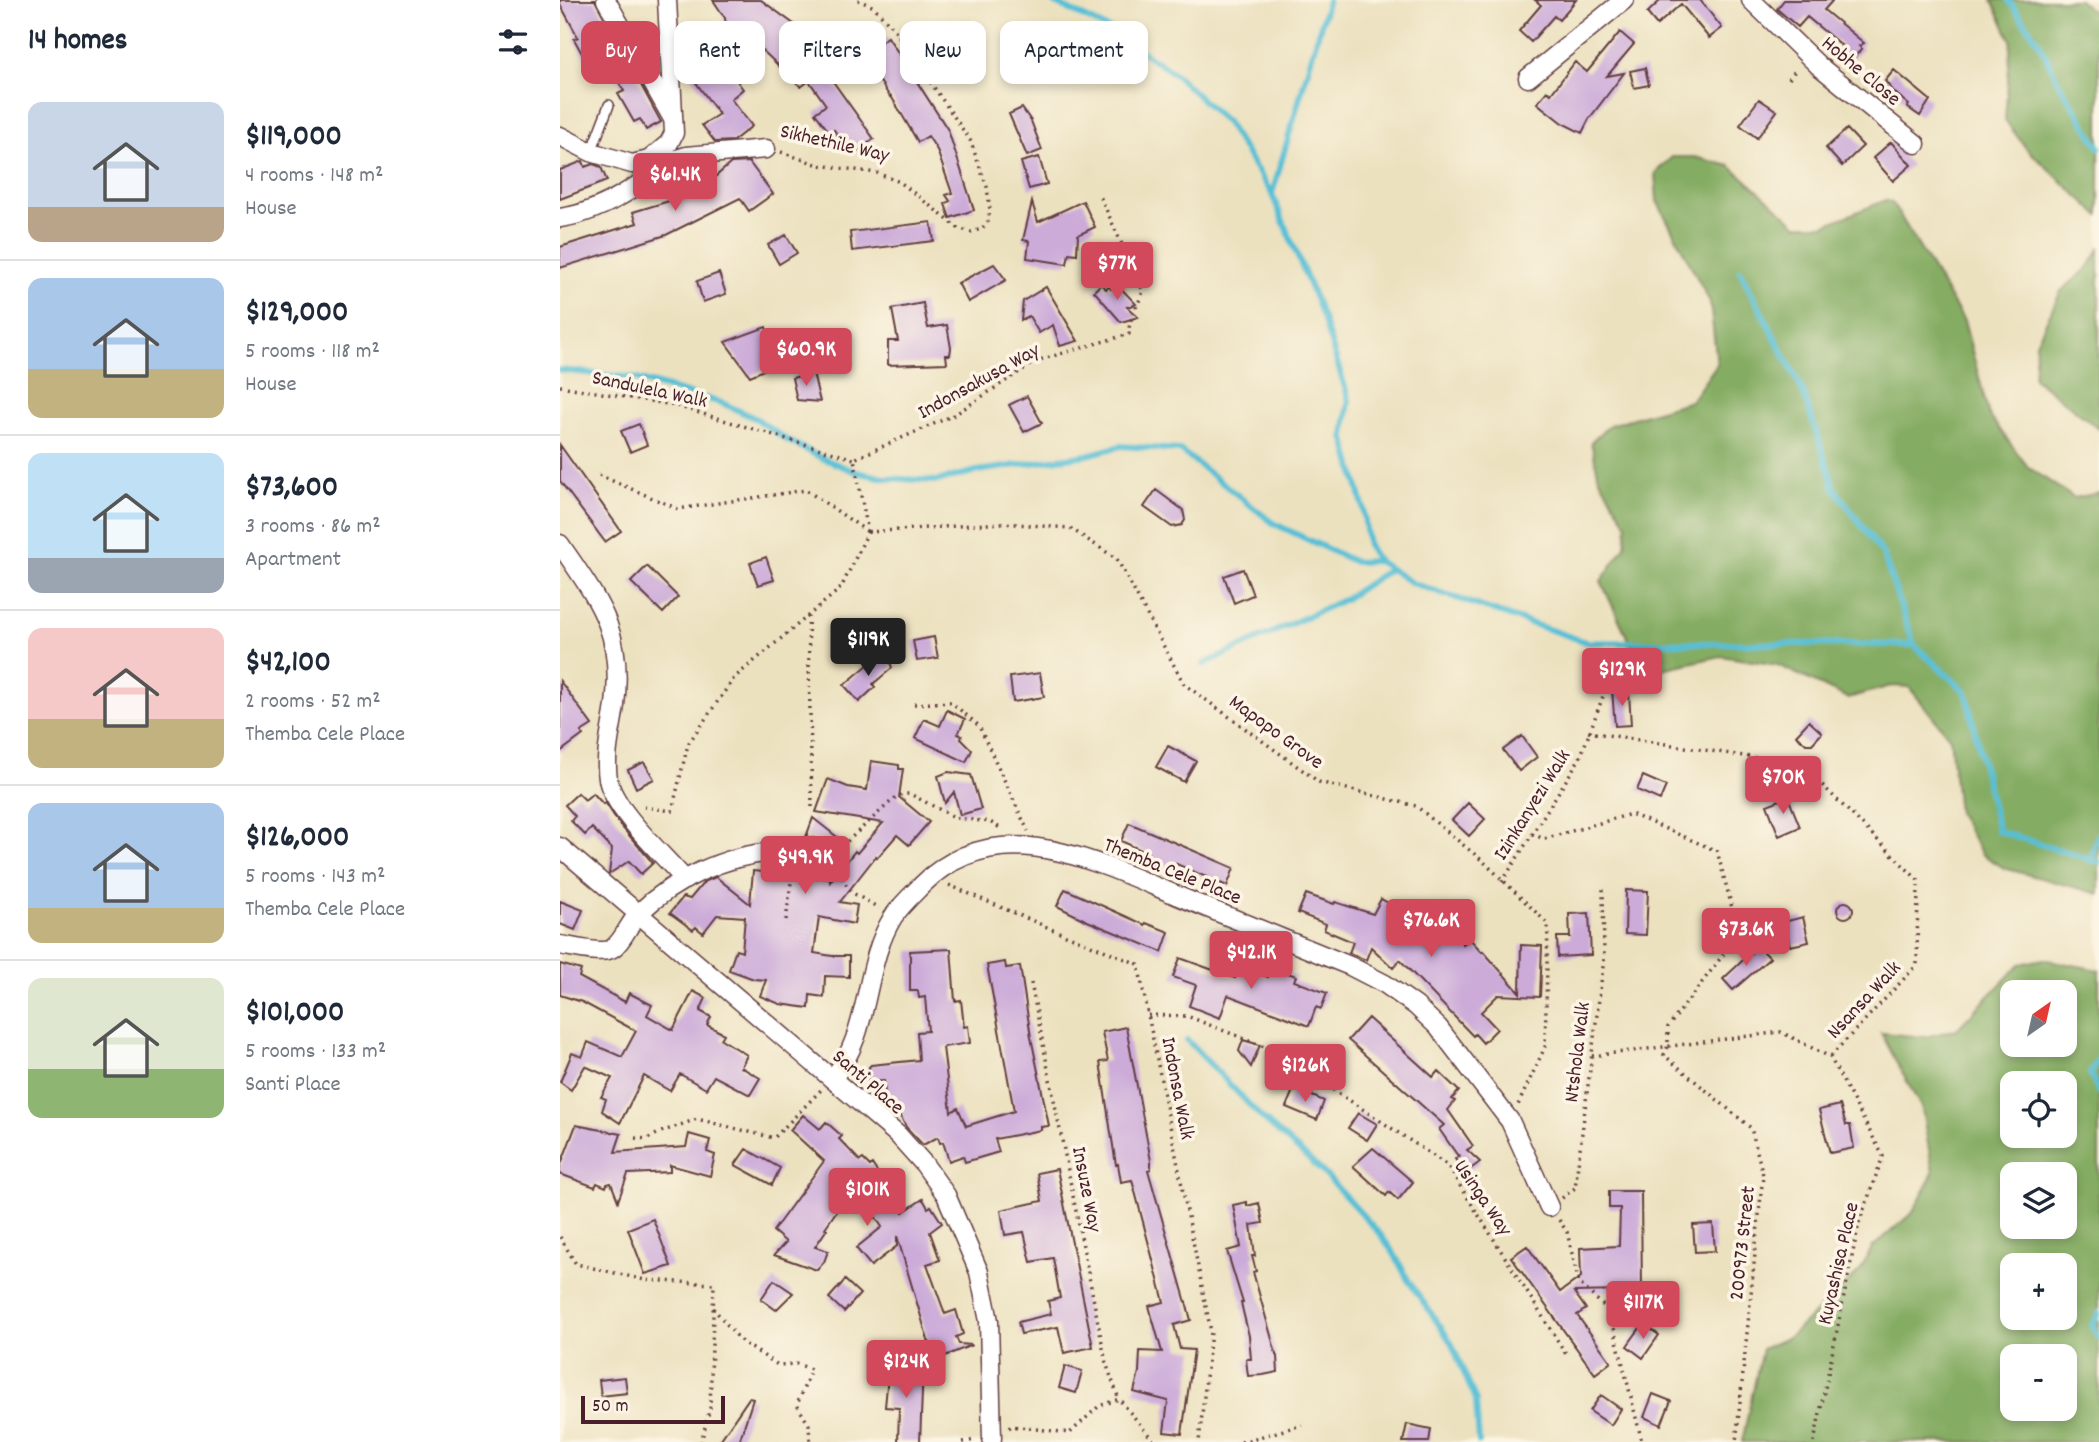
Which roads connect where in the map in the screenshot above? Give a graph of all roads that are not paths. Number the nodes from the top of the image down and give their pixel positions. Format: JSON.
{"nodes":[{"id":1,"x":606,"y":0,"type":"edge"},
{"id":2,"x":667,"y":0,"type":"edge"},
{"id":3,"x":1624,"y":0,"type":"edge"},
{"id":4,"x":1751,"y":0,"type":"edge"},
{"id":5,"x":1528,"y":78,"type":"dead end"},
{"id":6,"x":609,"y":105,"type":"dead end"},
{"id":7,"x":673,"y":119,"type":"junction"},
{"id":8,"x":560,"y":136,"type":"edge"},
{"id":9,"x":1916,"y":144,"type":"dead end"},
{"id":10,"x":766,"y":149,"type":"road end"},
{"id":11,"x":591,"y":152,"type":"junction"},
{"id":12,"x":649,"y":160,"type":"junction"},
{"id":13,"x":560,"y":218,"type":"edge"},
{"id":14,"x":560,"y":544,"type":"edge"},
{"id":15,"x":560,"y":847,"type":"edge"},
{"id":16,"x":828,"y":858,"type":"road end"},
{"id":17,"x":685,"y":880,"type":"junction"},
{"id":18,"x":637,"y":915,"type":"junction"},
{"id":19,"x":560,"y":945,"type":"edge"},
{"id":20,"x":832,"y":1079,"type":"junction"},
{"id":21,"x":1549,"y":1207,"type":"road end"},
{"id":22,"x":992,"y":1439,"type":"road end"}],
"edges":[{"from":1,"to":7,"type":"street"},
{"from":2,"to":7,"type":"street"},
{"from":3,"to":5,"type":"street"},
{"from":4,"to":9,"type":"street","name":"Hobhe Close"},
{"from":6,"to":11,"type":"lane"},
{"from":7,"to":12,"type":"street"},
{"from":8,"to":11,"type":"street","name":"Sikhethile Way"},
{"from":10,"to":12,"type":"street","name":"Sikhethile Way"},
{"from":11,"to":12,"type":"street","name":"Sikhethile Way"},
{"from":12,"to":13,"type":"street"},
{"from":14,"to":17,"type":"street"},
{"from":15,"to":18,"type":"street","name":"Santi Place"},
{"from":16,"to":17,"type":"street"},
{"from":17,"to":18,"type":"street"},
{"from":18,"to":19,"type":"street"},
{"from":18,"to":20,"type":"street","name":"Santi Place"},
{"from":20,"to":21,"type":"street","name":"Themba Cele Place"},
{"from":20,"to":22,"type":"street","name":"Santi Place"}]}
